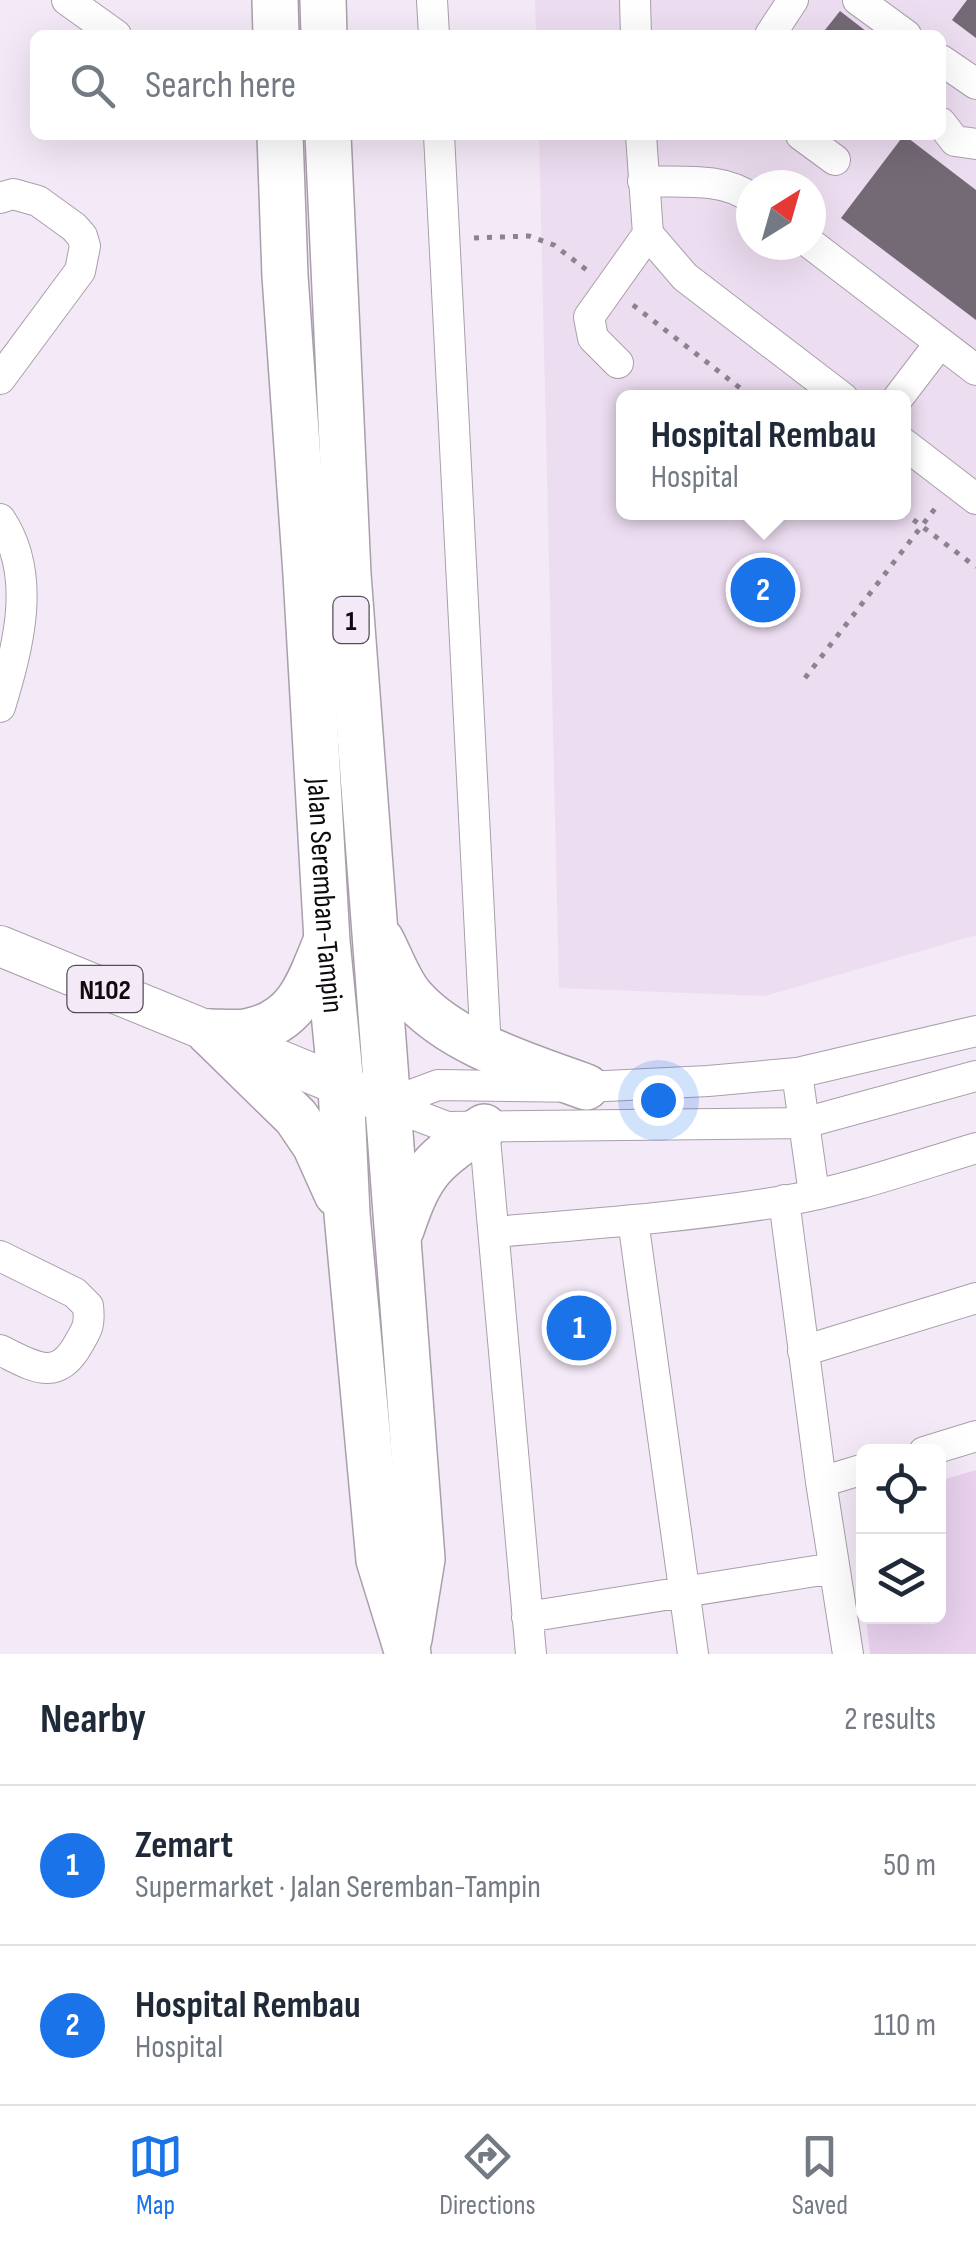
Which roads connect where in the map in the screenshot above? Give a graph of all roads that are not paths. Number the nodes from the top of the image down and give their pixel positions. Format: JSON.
{"nodes":[{"id":1,"x":67,"y":0,"type":"edge"},
{"id":2,"x":276,"y":0,"type":"edge"},
{"id":3,"x":323,"y":0,"type":"edge"},
{"id":4,"x":432,"y":0,"type":"edge"},
{"id":5,"x":635,"y":0,"type":"edge"},
{"id":6,"x":793,"y":0,"type":"edge"},
{"id":7,"x":858,"y":0,"type":"edge"},
{"id":8,"x":109,"y":30,"type":"edge"},
{"id":9,"x":276,"y":30,"type":"edge"},
{"id":10,"x":324,"y":30,"type":"edge"},
{"id":11,"x":434,"y":30,"type":"edge"},
{"id":12,"x":636,"y":30,"type":"edge"},
{"id":13,"x":773,"y":30,"type":"edge"},
{"id":14,"x":897,"y":30,"type":"edge"},
{"id":15,"x":946,"y":63,"type":"edge"},
{"id":16,"x":976,"y":84,"type":"edge"},
{"id":17,"x":946,"y":129,"type":"edge"},
{"id":18,"x":280,"y":140,"type":"edge"},
{"id":19,"x":328,"y":140,"type":"edge"},
{"id":20,"x":439,"y":140,"type":"edge"},
{"id":21,"x":641,"y":140,"type":"edge"},
{"id":22,"x":807,"y":140,"type":"edge"},
{"id":23,"x":976,"y":144,"type":"edge"},
{"id":24,"x":835,"y":160,"type":"dead end"},
{"id":25,"x":643,"y":181,"type":"junction"},
{"id":26,"x":736,"y":188,"type":"edge"},
{"id":27,"x":0,"y":198,"type":"edge"},
{"id":28,"x":648,"y":234,"type":"junction"},
{"id":29,"x":826,"y":256,"type":"edge"},
{"id":30,"x":940,"y":343,"type":"junction"},
{"id":31,"x":618,"y":363,"type":"dead end"},
{"id":32,"x":976,"y":370,"type":"edge"},
{"id":33,"x":0,"y":379,"type":"edge"},
{"id":34,"x":833,"y":390,"type":"edge"},
{"id":35,"x":904,"y":390,"type":"edge"},
{"id":36,"x":911,"y":449,"type":"edge"},
{"id":37,"x":966,"y":491,"type":"edge"},
{"id":38,"x":0,"y":520,"type":"edge"},
{"id":39,"x":0,"y":706,"type":"edge"},
{"id":40,"x":373,"y":925,"type":"junction"},
{"id":41,"x":327,"y":941,"type":"junction"},
{"id":42,"x":0,"y":946,"type":"edge"},
{"id":43,"x":976,"y":1030,"type":"edge"},
{"id":44,"x":210,"y":1032,"type":"junction"},
{"id":45,"x":486,"y":1050,"type":"junction"},
{"id":46,"x":797,"y":1073,"type":"junction"},
{"id":47,"x":976,"y":1076,"type":"edge"},
{"id":48,"x":340,"y":1085,"type":"junction"},
{"id":49,"x":586,"y":1087,"type":"junction"},
{"id":50,"x":387,"y":1104,"type":"junction"},
{"id":51,"x":804,"y":1123,"type":"junction"},
{"id":52,"x":484,"y":1126,"type":"junction"},
{"id":53,"x":976,"y":1148,"type":"edge"},
{"id":54,"x":800,"y":1197,"type":"junction"},
{"id":55,"x":346,"y":1214,"type":"junction"},
{"id":56,"x":632,"y":1220,"type":"junction"},
{"id":57,"x":494,"y":1232,"type":"junction"},
{"id":58,"x":397,"y":1241,"type":"junction"},
{"id":59,"x":0,"y":1256,"type":"edge"},
{"id":60,"x":976,"y":1298,"type":"edge"},
{"id":61,"x":0,"y":1350,"type":"edge"},
{"id":62,"x":803,"y":1351,"type":"junction"},
{"id":63,"x":976,"y":1436,"type":"edge"},
{"id":64,"x":946,"y":1445,"type":"edge"},
{"id":65,"x":856,"y":1471,"type":"edge"},
{"id":66,"x":821,"y":1482,"type":"junction"},
{"id":67,"x":834,"y":1568,"type":"junction"},
{"id":68,"x":684,"y":1591,"type":"junction"},
{"id":69,"x":526,"y":1616,"type":"junction"},
{"id":70,"x":407,"y":1653,"type":"edge"},
{"id":71,"x":531,"y":1654,"type":"edge"},
{"id":72,"x":694,"y":1654,"type":"edge"},
{"id":73,"x":848,"y":1654,"type":"edge"}],
"edges":[{"from":1,"to":8,"type":"street"},
{"from":2,"to":9,"type":"highway"},
{"from":3,"to":10,"type":"highway"},
{"from":4,"to":11,"type":"street"},
{"from":5,"to":12,"type":"street"},
{"from":6,"to":13,"type":"street"},
{"from":7,"to":14,"type":"street"},
{"from":15,"to":16,"type":"street"},
{"from":17,"to":23,"type":"street"},
{"from":18,"to":41,"type":"highway","name":"Jalan Seremban-Tampin","number":"1"},
{"from":19,"to":40,"type":"highway","name":"Jalan Seremban-Tampin","number":"1"},
{"from":20,"to":45,"type":"street"},
{"from":21,"to":25,"type":"street"},
{"from":22,"to":24,"type":"street"},
{"from":25,"to":26,"type":"street"},
{"from":25,"to":28,"type":"street"},
{"from":27,"to":33,"type":"street"},
{"from":28,"to":31,"type":"street"},
{"from":28,"to":34,"type":"street"},
{"from":29,"to":30,"type":"street"},
{"from":30,"to":32,"type":"street"},
{"from":30,"to":35,"type":"street"},
{"from":36,"to":37,"type":"street"},
{"from":38,"to":39,"type":"street"},
{"from":40,"to":45,"type":"highway"},
{"from":40,"to":50,"type":"highway","name":"Jalan Seremban-Tampin","number":"1"},
{"from":41,"to":44,"type":"highway"},
{"from":41,"to":48,"type":"highway","name":"Jalan Seremban-Tampin","number":"1"},
{"from":42,"to":44,"type":"main road","number":"N102"},
{"from":43,"to":46,"type":"street"},
{"from":44,"to":48,"type":"main road","number":"N102"},
{"from":44,"to":55,"type":"highway"},
{"from":45,"to":49,"type":"highway"},
{"from":46,"to":49,"type":"street"},
{"from":46,"to":51,"type":"street"},
{"from":47,"to":51,"type":"street"},
{"from":48,"to":50,"type":"main road","number":"N102"},
{"from":48,"to":55,"type":"highway","name":"Jalan Seremban-Tampin","number":"1"},
{"from":49,"to":50,"type":"street"},
{"from":50,"to":52,"type":"street"},
{"from":50,"to":58,"type":"highway","name":"Jalan Seremban-Tampin","number":"1"},
{"from":51,"to":52,"type":"street"},
{"from":51,"to":54,"type":"street"},
{"from":52,"to":57,"type":"street"},
{"from":52,"to":58,"type":"highway"},
{"from":53,"to":54,"type":"street"},
{"from":54,"to":56,"type":"street"},
{"from":54,"to":62,"type":"street"},
{"from":55,"to":70,"type":"highway","name":"Jalan Seremban-Tampin","number":"1"},
{"from":56,"to":57,"type":"street"},
{"from":56,"to":68,"type":"street"},
{"from":57,"to":69,"type":"street"},
{"from":58,"to":70,"type":"highway","name":"Jalan Seremban-Tampin","number":"1"},
{"from":59,"to":61,"type":"street"},
{"from":60,"to":62,"type":"street"},
{"from":62,"to":66,"type":"street"},
{"from":63,"to":64,"type":"street"},
{"from":65,"to":66,"type":"street"},
{"from":66,"to":67,"type":"street"},
{"from":67,"to":68,"type":"street"},
{"from":67,"to":73,"type":"street"},
{"from":68,"to":69,"type":"street"},
{"from":68,"to":72,"type":"street"},
{"from":69,"to":71,"type":"street"}]}
